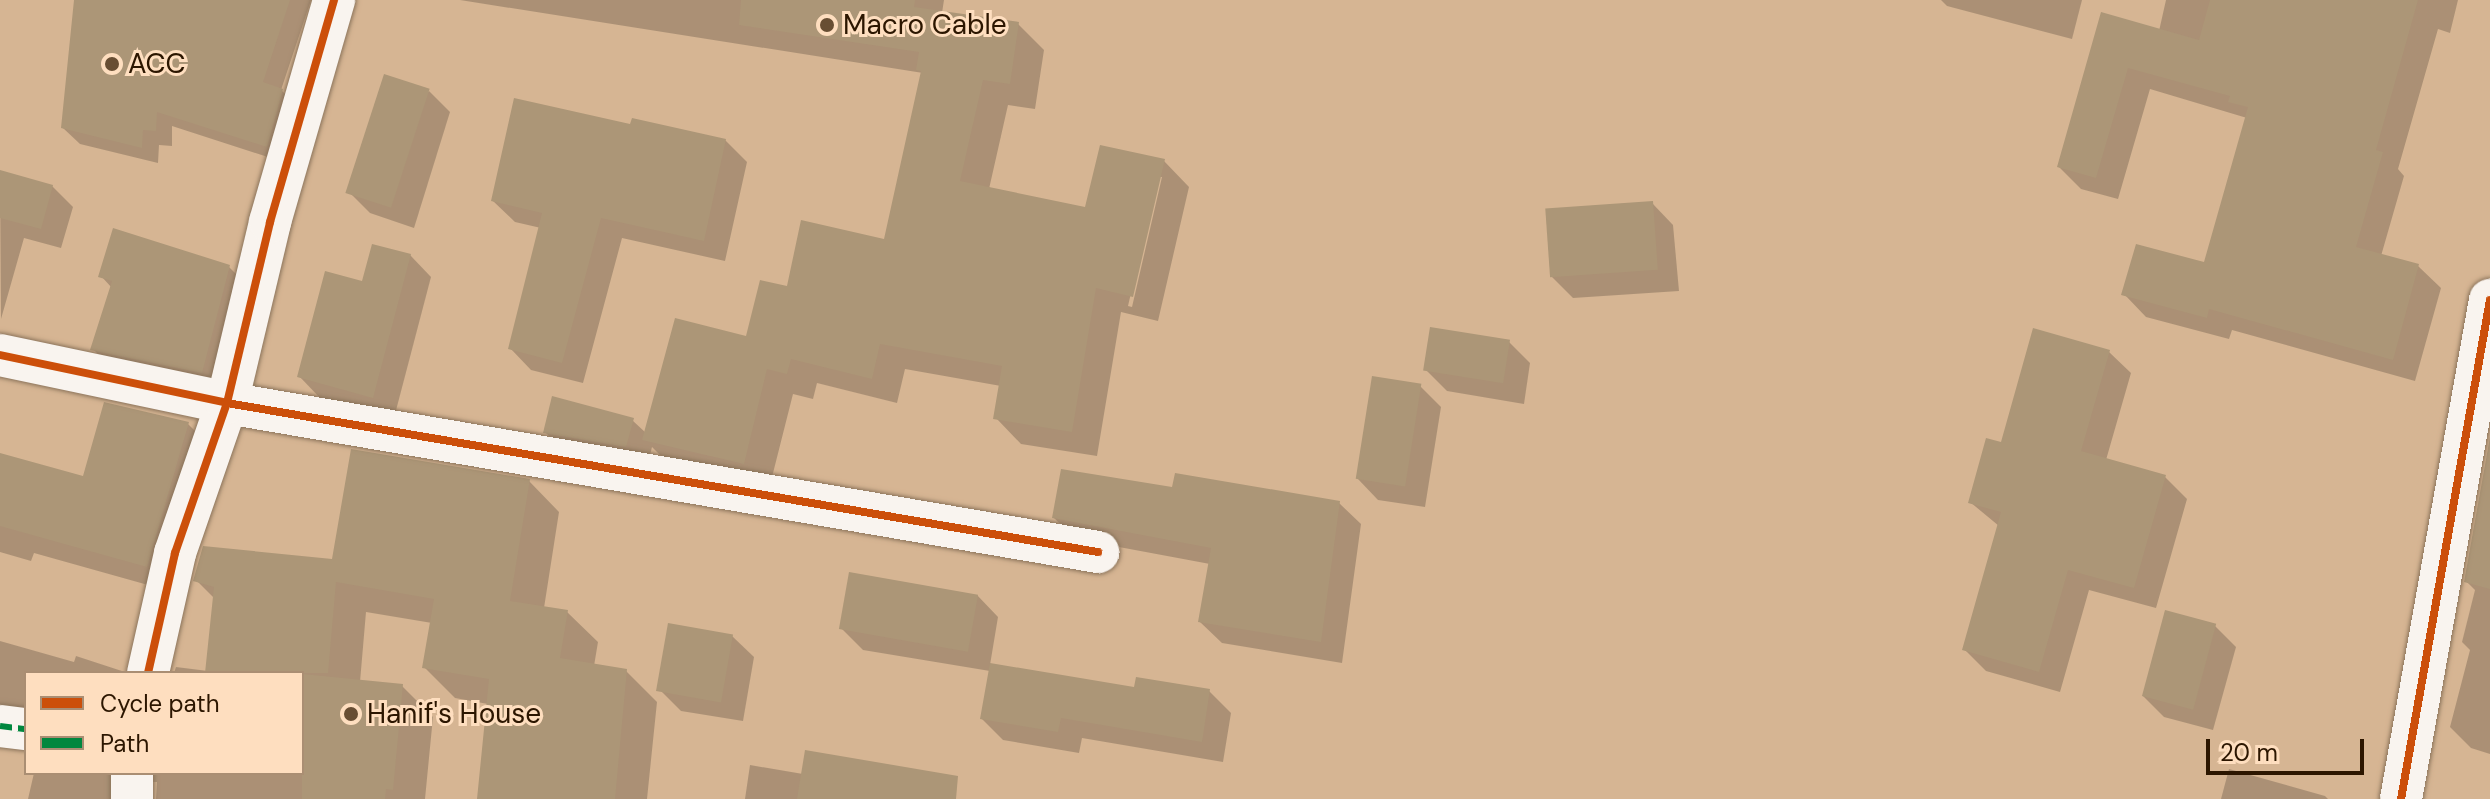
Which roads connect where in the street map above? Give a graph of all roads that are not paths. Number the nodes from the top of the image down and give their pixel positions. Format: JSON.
{"nodes":[{"id":1,"x":334,"y":0,"type":"edge"},
{"id":2,"x":2490,"y":300,"type":"edge"},
{"id":3,"x":0,"y":355,"type":"edge"},
{"id":4,"x":227,"y":403,"type":"junction"},
{"id":5,"x":2475,"y":485,"type":"edge"},
{"id":6,"x":1098,"y":552,"type":"dead end"},
{"id":7,"x":148,"y":671,"type":"edge"},
{"id":8,"x":0,"y":726,"type":"edge"},
{"id":9,"x":24,"y":729,"type":"edge"},
{"id":10,"x":132,"y":775,"type":"edge"},
{"id":11,"x":132,"y":799,"type":"edge"},
{"id":12,"x":2401,"y":799,"type":"edge"}],
"edges":[{"from":1,"to":4,"type":"street"},
{"from":2,"to":5,"type":"street"},
{"from":3,"to":4,"type":"street"},
{"from":4,"to":6,"type":"street"},
{"from":4,"to":7,"type":"street"},
{"from":5,"to":12,"type":"street"},
{"from":8,"to":9,"type":"street"},
{"from":10,"to":11,"type":"street"}]}
